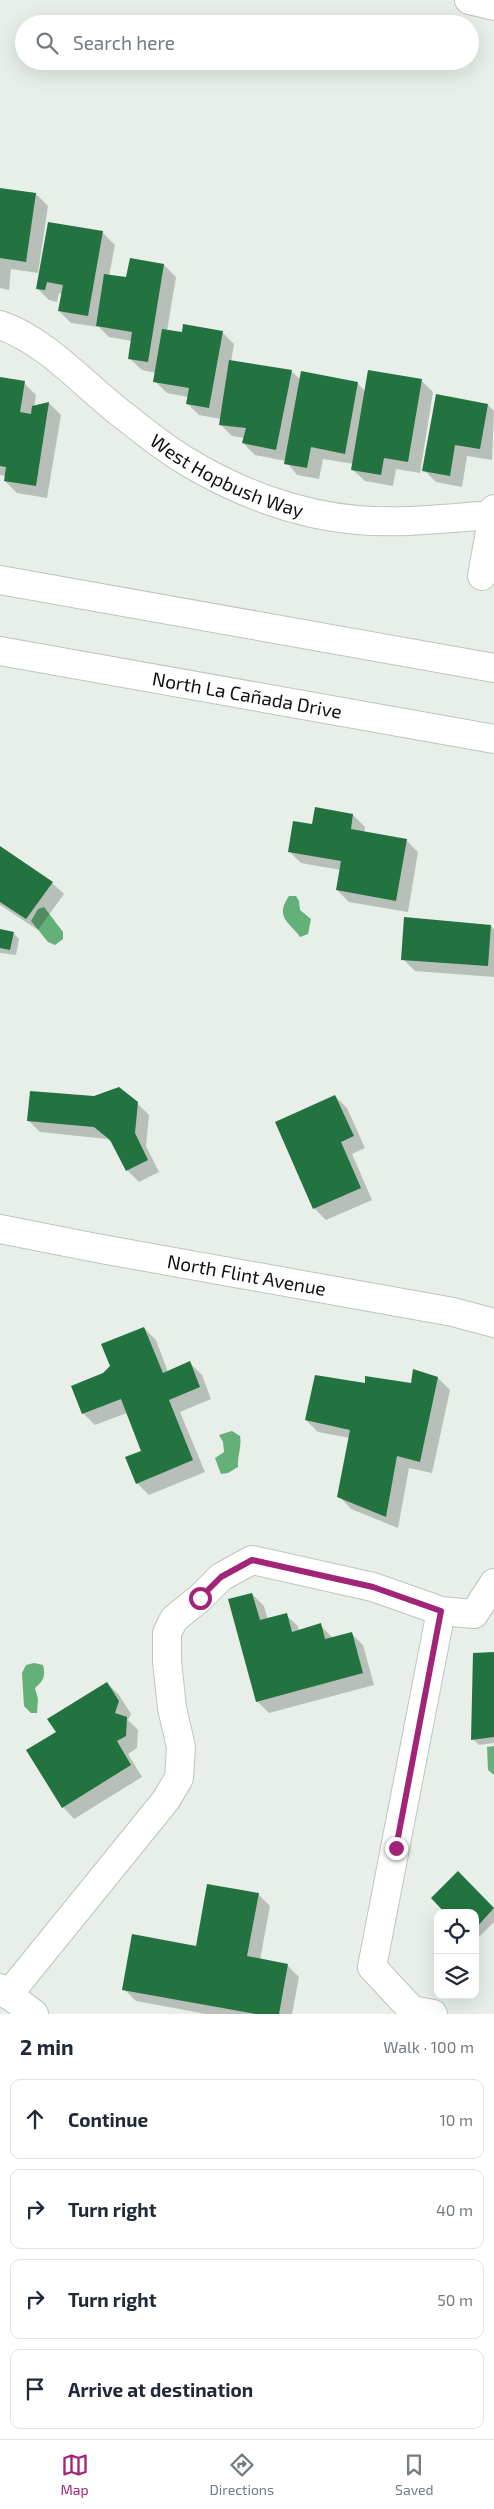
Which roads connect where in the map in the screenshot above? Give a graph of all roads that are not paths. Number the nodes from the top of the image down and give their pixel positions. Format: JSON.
{"nodes":[{"id":1,"x":469,"y":0,"type":"edge"},
{"id":2,"x":494,"y":6,"type":"edge"},
{"id":3,"x":0,"y":325,"type":"edge"},
{"id":4,"x":493,"y":512,"type":"edge"},
{"id":5,"x":482,"y":576,"type":"dead end"},
{"id":6,"x":0,"y":580,"type":"edge"},
{"id":7,"x":0,"y":651,"type":"edge"},
{"id":8,"x":494,"y":668,"type":"edge"},
{"id":9,"x":494,"y":739,"type":"edge"},
{"id":10,"x":0,"y":1229,"type":"edge"},
{"id":11,"x":494,"y":1323,"type":"edge"},
{"id":12,"x":494,"y":1583,"type":"edge"},
{"id":13,"x":441,"y":1611,"type":"junction"},
{"id":14,"x":4,"y":1991,"type":"edge"},
{"id":15,"x":34,"y":2014,"type":"edge"},
{"id":16,"x":433,"y":2014,"type":"edge"}],
"edges":[{"from":1,"to":2,"type":"street"},
{"from":3,"to":4,"type":"street","name":"West Hopbush Way"},
{"from":4,"to":5,"type":"street","name":"West Hopbush Way"},
{"from":6,"to":8,"type":"street"},
{"from":7,"to":9,"type":"street","name":"North La Cañada Drive"},
{"from":10,"to":11,"type":"street","name":"North Flint Avenue"},
{"from":12,"to":13,"type":"street"},
{"from":13,"to":14,"type":"street"},
{"from":13,"to":16,"type":"street"},
{"from":14,"to":15,"type":"street"}]}
